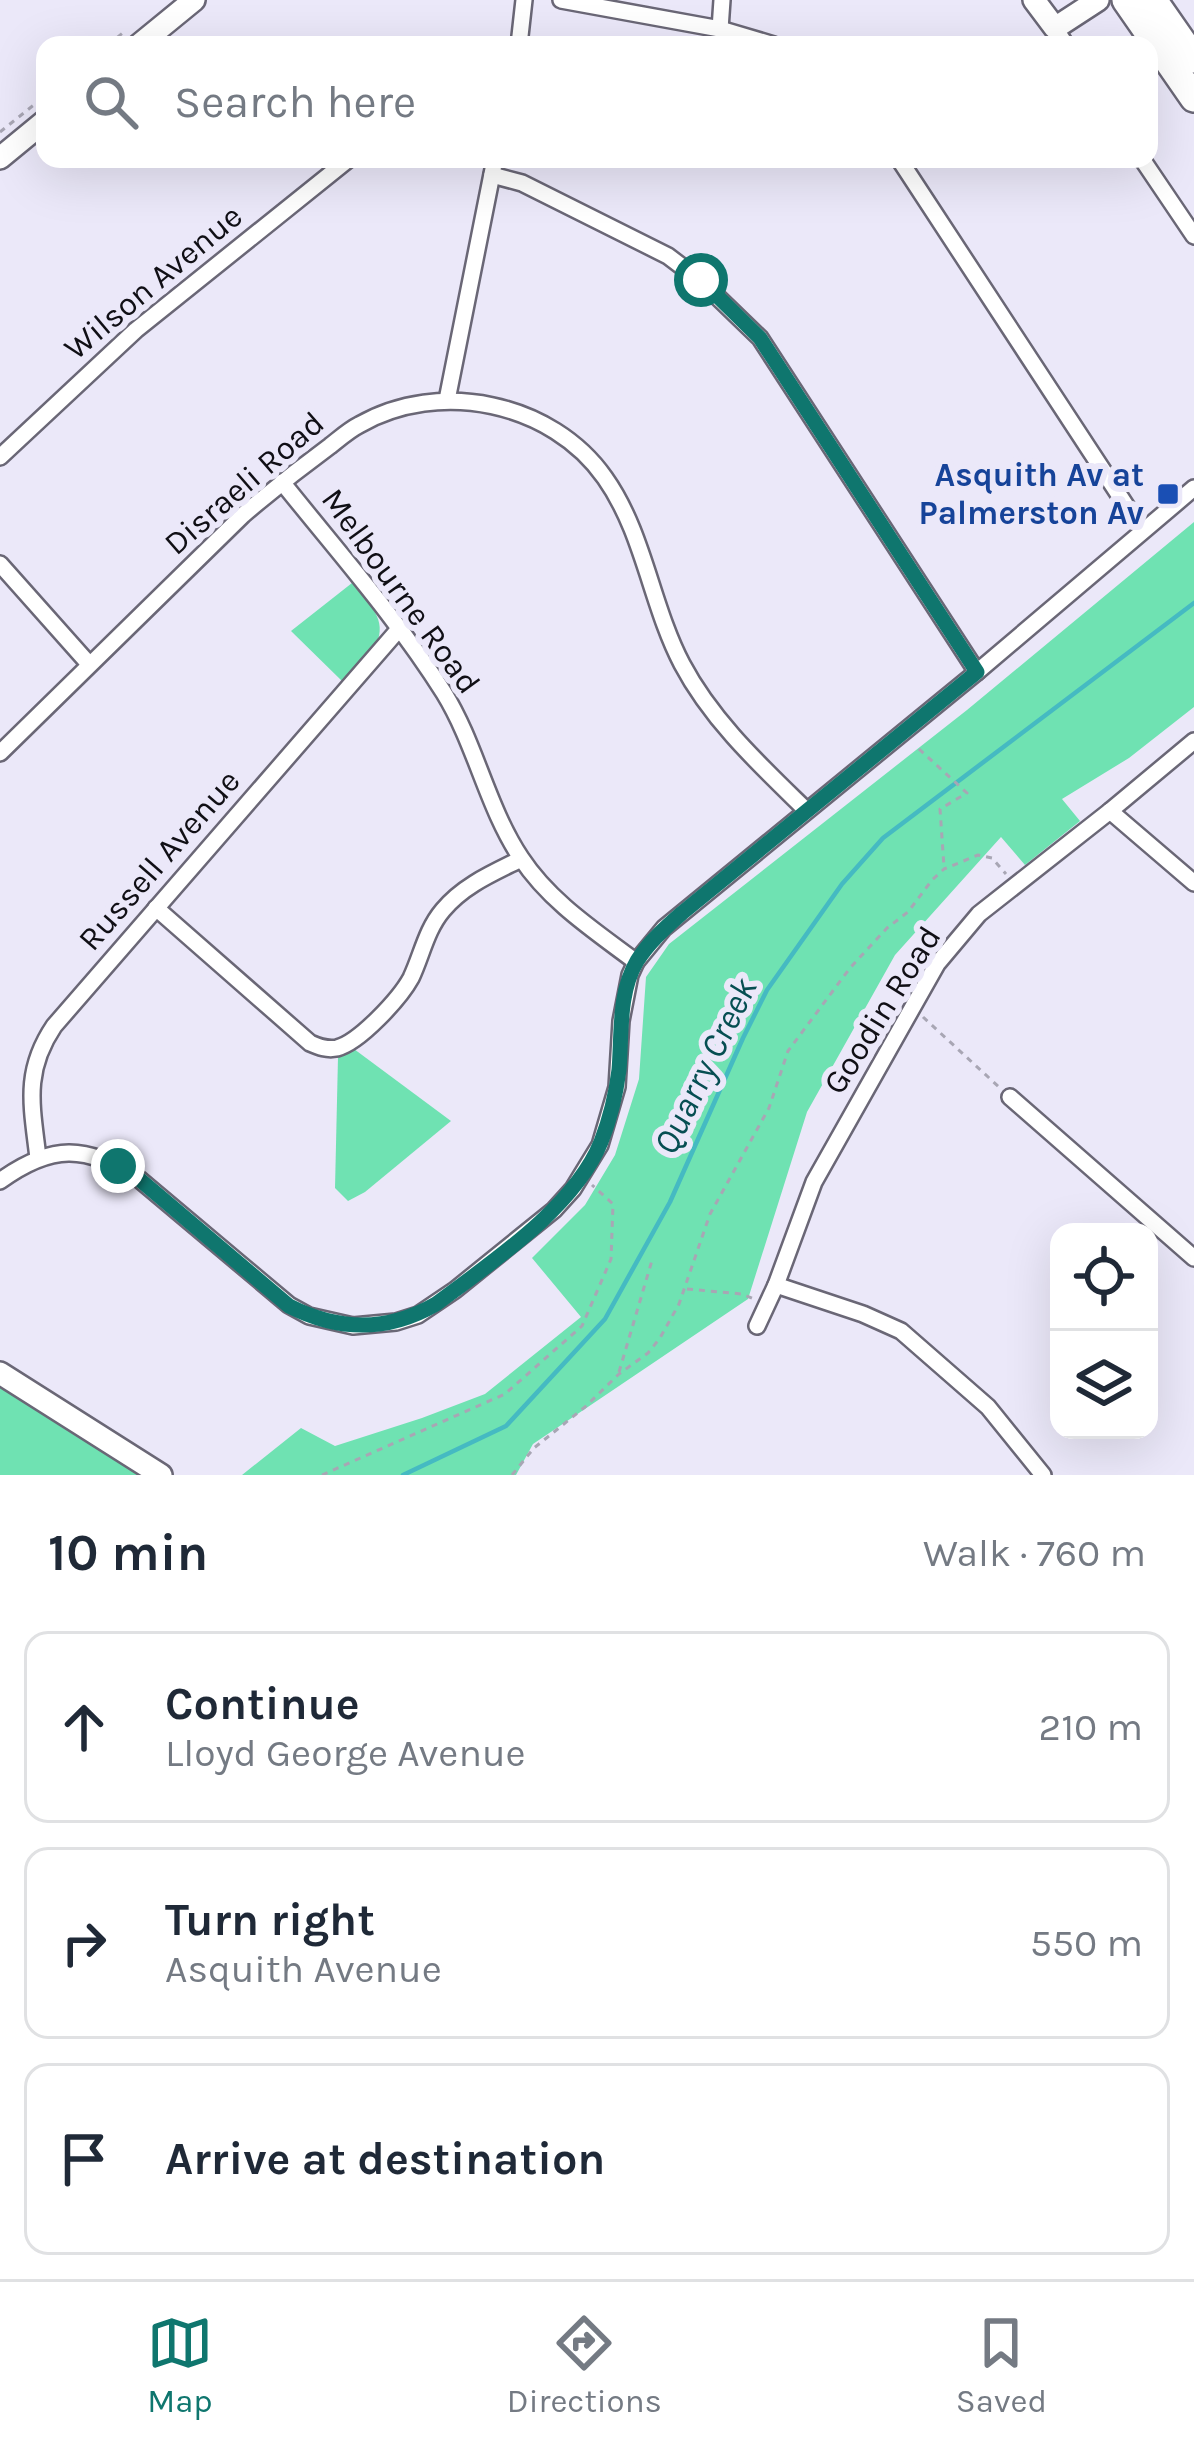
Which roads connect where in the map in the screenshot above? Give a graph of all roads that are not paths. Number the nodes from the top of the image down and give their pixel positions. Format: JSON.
{"nodes":[{"id":1,"x":194,"y":0,"type":"edge"},
{"id":2,"x":524,"y":0,"type":"edge"},
{"id":3,"x":561,"y":0,"type":"edge"},
{"id":4,"x":722,"y":0,"type":"edge"},
{"id":5,"x":1034,"y":0,"type":"edge"},
{"id":6,"x":1126,"y":0,"type":"edge"},
{"id":7,"x":1153,"y":0,"type":"edge"},
{"id":8,"x":1095,"y":3,"type":"edge"},
{"id":9,"x":720,"y":29,"type":"junction"},
{"id":10,"x":1146,"y":29,"type":"junction"},
{"id":11,"x":150,"y":36,"type":"edge"},
{"id":12,"x":520,"y":36,"type":"edge"},
{"id":13,"x":744,"y":36,"type":"edge"},
{"id":14,"x":1059,"y":36,"type":"edge"},
{"id":15,"x":1061,"y":36,"type":"edge"},
{"id":16,"x":1150,"y":36,"type":"edge"},
{"id":17,"x":1151,"y":36,"type":"edge"},
{"id":18,"x":1158,"y":46,"type":"edge"},
{"id":19,"x":1158,"y":49,"type":"edge"},
{"id":20,"x":1194,"y":59,"type":"edge"},
{"id":21,"x":1194,"y":98,"type":"edge"},
{"id":22,"x":1194,"y":108,"type":"edge"},
{"id":23,"x":36,"y":128,"type":"edge"},
{"id":24,"x":0,"y":158,"type":"edge"},
{"id":25,"x":338,"y":168,"type":"edge"},
{"id":26,"x":494,"y":168,"type":"edge"},
{"id":27,"x":496,"y":168,"type":"edge"},
{"id":28,"x":905,"y":168,"type":"edge"},
{"id":29,"x":1148,"y":168,"type":"edge"},
{"id":30,"x":1194,"y":236,"type":"edge"},
{"id":31,"x":447,"y":400,"type":"junction"},
{"id":32,"x":0,"y":457,"type":"edge"},
{"id":33,"x":282,"y":482,"type":"junction"},
{"id":34,"x":1194,"y":488,"type":"edge"},
{"id":35,"x":1142,"y":530,"type":"junction"},
{"id":36,"x":0,"y":564,"type":"edge"},
{"id":37,"x":399,"y":629,"type":"junction"},
{"id":38,"x":89,"y":664,"type":"junction"},
{"id":39,"x":977,"y":672,"type":"junction"},
{"id":40,"x":1194,"y":741,"type":"edge"},
{"id":41,"x":0,"y":754,"type":"edge"},
{"id":42,"x":806,"y":810,"type":"junction"},
{"id":43,"x":1110,"y":812,"type":"junction"},
{"id":44,"x":521,"y":859,"type":"junction"},
{"id":45,"x":1194,"y":883,"type":"edge"},
{"id":46,"x":156,"y":908,"type":"junction"},
{"id":47,"x":636,"y":962,"type":"junction"},
{"id":48,"x":1010,"y":1097,"type":"road end"},
{"id":49,"x":38,"y":1158,"type":"junction"},
{"id":50,"x":0,"y":1181,"type":"edge"},
{"id":51,"x":1194,"y":1258,"type":"edge"},
{"id":52,"x":776,"y":1285,"type":"junction"},
{"id":53,"x":757,"y":1326,"type":"dead end"},
{"id":54,"x":0,"y":1373,"type":"edge"},
{"id":55,"x":161,"y":1475,"type":"edge"},
{"id":56,"x":1043,"y":1475,"type":"edge"}],
"edges":[{"from":1,"to":11,"type":"street"},
{"from":2,"to":12,"type":"street"},
{"from":3,"to":9,"type":"street"},
{"from":4,"to":9,"type":"street"},
{"from":5,"to":14,"type":"street"},
{"from":6,"to":10,"type":"highway"},
{"from":7,"to":20,"type":"highway"},
{"from":8,"to":15,"type":"street"},
{"from":9,"to":13,"type":"street"},
{"from":10,"to":16,"type":"highway"},
{"from":10,"to":17,"type":"highway"},
{"from":18,"to":21,"type":"highway"},
{"from":19,"to":22,"type":"highway"},
{"from":23,"to":24,"type":"street"},
{"from":25,"to":32,"type":"street","name":"Wilson Avenue"},
{"from":26,"to":31,"type":"street"},
{"from":27,"to":39,"type":"street"},
{"from":28,"to":35,"type":"street"},
{"from":29,"to":30,"type":"street"},
{"from":31,"to":33,"type":"street","name":"Disraeli Road"},
{"from":31,"to":42,"type":"street","name":"Disraeli Road"},
{"from":33,"to":37,"type":"street","name":"Melbourne Road"},
{"from":33,"to":38,"type":"street","name":"Disraeli Road"},
{"from":34,"to":35,"type":"street"},
{"from":35,"to":39,"type":"street"},
{"from":36,"to":38,"type":"street"},
{"from":37,"to":44,"type":"street","name":"Melbourne Road"},
{"from":37,"to":46,"type":"street","name":"Russell Avenue"},
{"from":38,"to":41,"type":"street","name":"Disraeli Road"},
{"from":39,"to":42,"type":"street"},
{"from":40,"to":43,"type":"street","name":"Goodin Road"},
{"from":42,"to":47,"type":"street"},
{"from":43,"to":45,"type":"street"},
{"from":43,"to":52,"type":"street","name":"Goodin Road"},
{"from":44,"to":46,"type":"street"},
{"from":44,"to":47,"type":"street","name":"Melbourne Road"},
{"from":46,"to":49,"type":"street","name":"Russell Avenue"},
{"from":47,"to":49,"type":"street"},
{"from":48,"to":51,"type":"street"},
{"from":49,"to":50,"type":"street"},
{"from":52,"to":53,"type":"street","name":"Goodin Road"},
{"from":52,"to":56,"type":"street"},
{"from":54,"to":55,"type":"street"}]}
